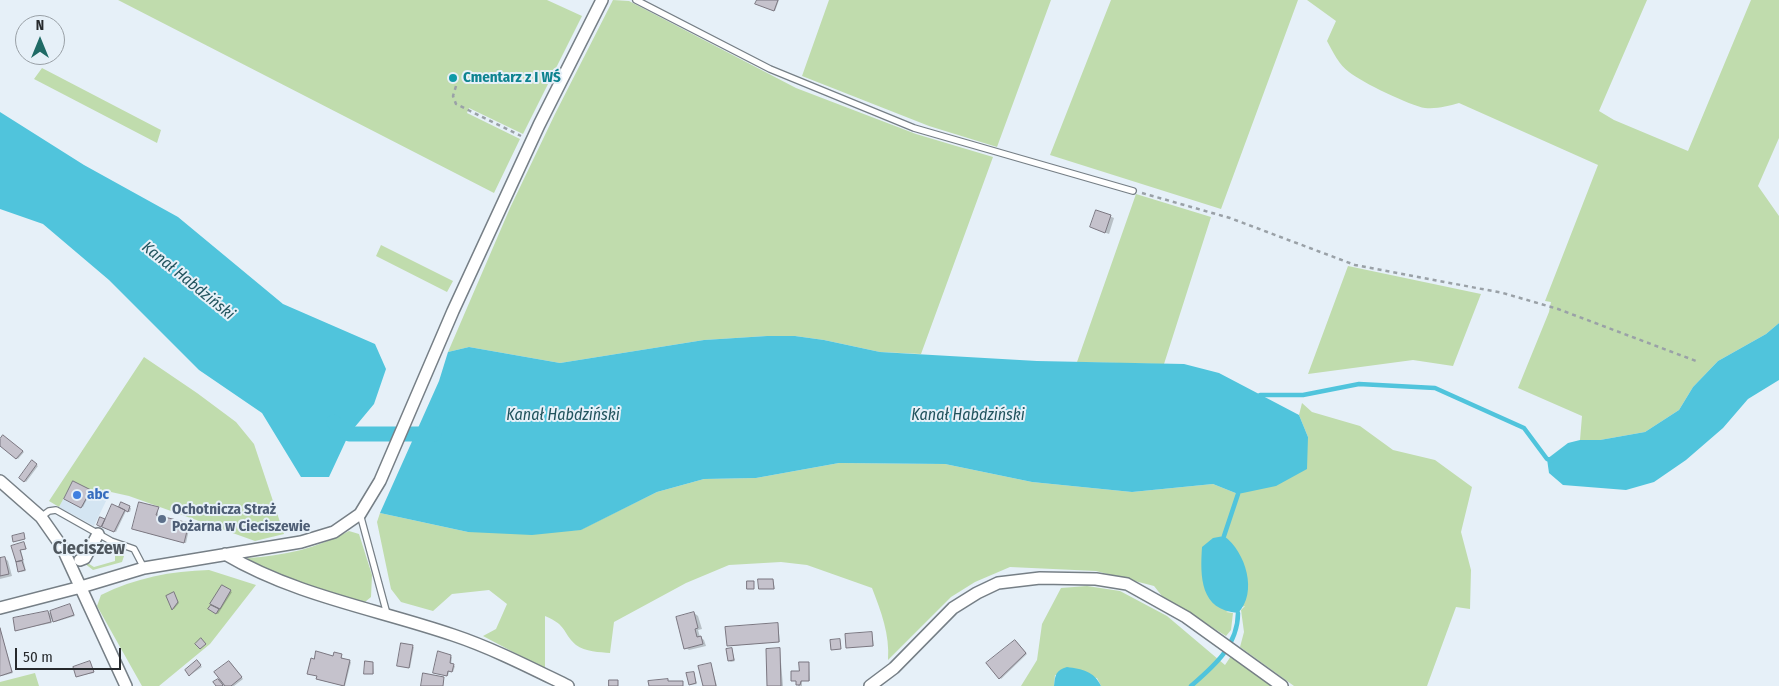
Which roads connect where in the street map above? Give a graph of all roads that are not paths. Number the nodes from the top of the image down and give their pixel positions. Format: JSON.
{"nodes":[{"id":1,"x":602,"y":0,"type":"edge"},
{"id":2,"x":636,"y":0,"type":"edge"},
{"id":3,"x":1133,"y":190,"type":"road end"},
{"id":4,"x":0,"y":481,"type":"edge"},
{"id":5,"x":360,"y":514,"type":"junction"},
{"id":6,"x":41,"y":517,"type":"junction"},
{"id":7,"x":98,"y":534,"type":"junction"},
{"id":8,"x":225,"y":554,"type":"junction"},
{"id":9,"x":80,"y":560,"type":"dead end"},
{"id":10,"x":144,"y":568,"type":"junction"},
{"id":11,"x":81,"y":587,"type":"junction"},
{"id":12,"x":0,"y":608,"type":"edge"},
{"id":13,"x":387,"y":614,"type":"junction"},
{"id":14,"x":126,"y":686,"type":"edge"},
{"id":15,"x":568,"y":686,"type":"edge"},
{"id":16,"x":870,"y":686,"type":"edge"},
{"id":17,"x":1282,"y":686,"type":"edge"}],
"edges":[{"from":1,"to":5,"type":"street"},
{"from":2,"to":3,"type":"lane"},
{"from":4,"to":6,"type":"street"},
{"from":5,"to":8,"type":"street"},
{"from":5,"to":13,"type":"lane"},
{"from":6,"to":7,"type":"lane"},
{"from":6,"to":11,"type":"street"},
{"from":7,"to":9,"type":"street"},
{"from":7,"to":10,"type":"lane"},
{"from":8,"to":10,"type":"street"},
{"from":8,"to":13,"type":"street"},
{"from":10,"to":11,"type":"street"},
{"from":11,"to":12,"type":"street"},
{"from":11,"to":14,"type":"street"},
{"from":13,"to":15,"type":"street"},
{"from":16,"to":17,"type":"street"}]}
